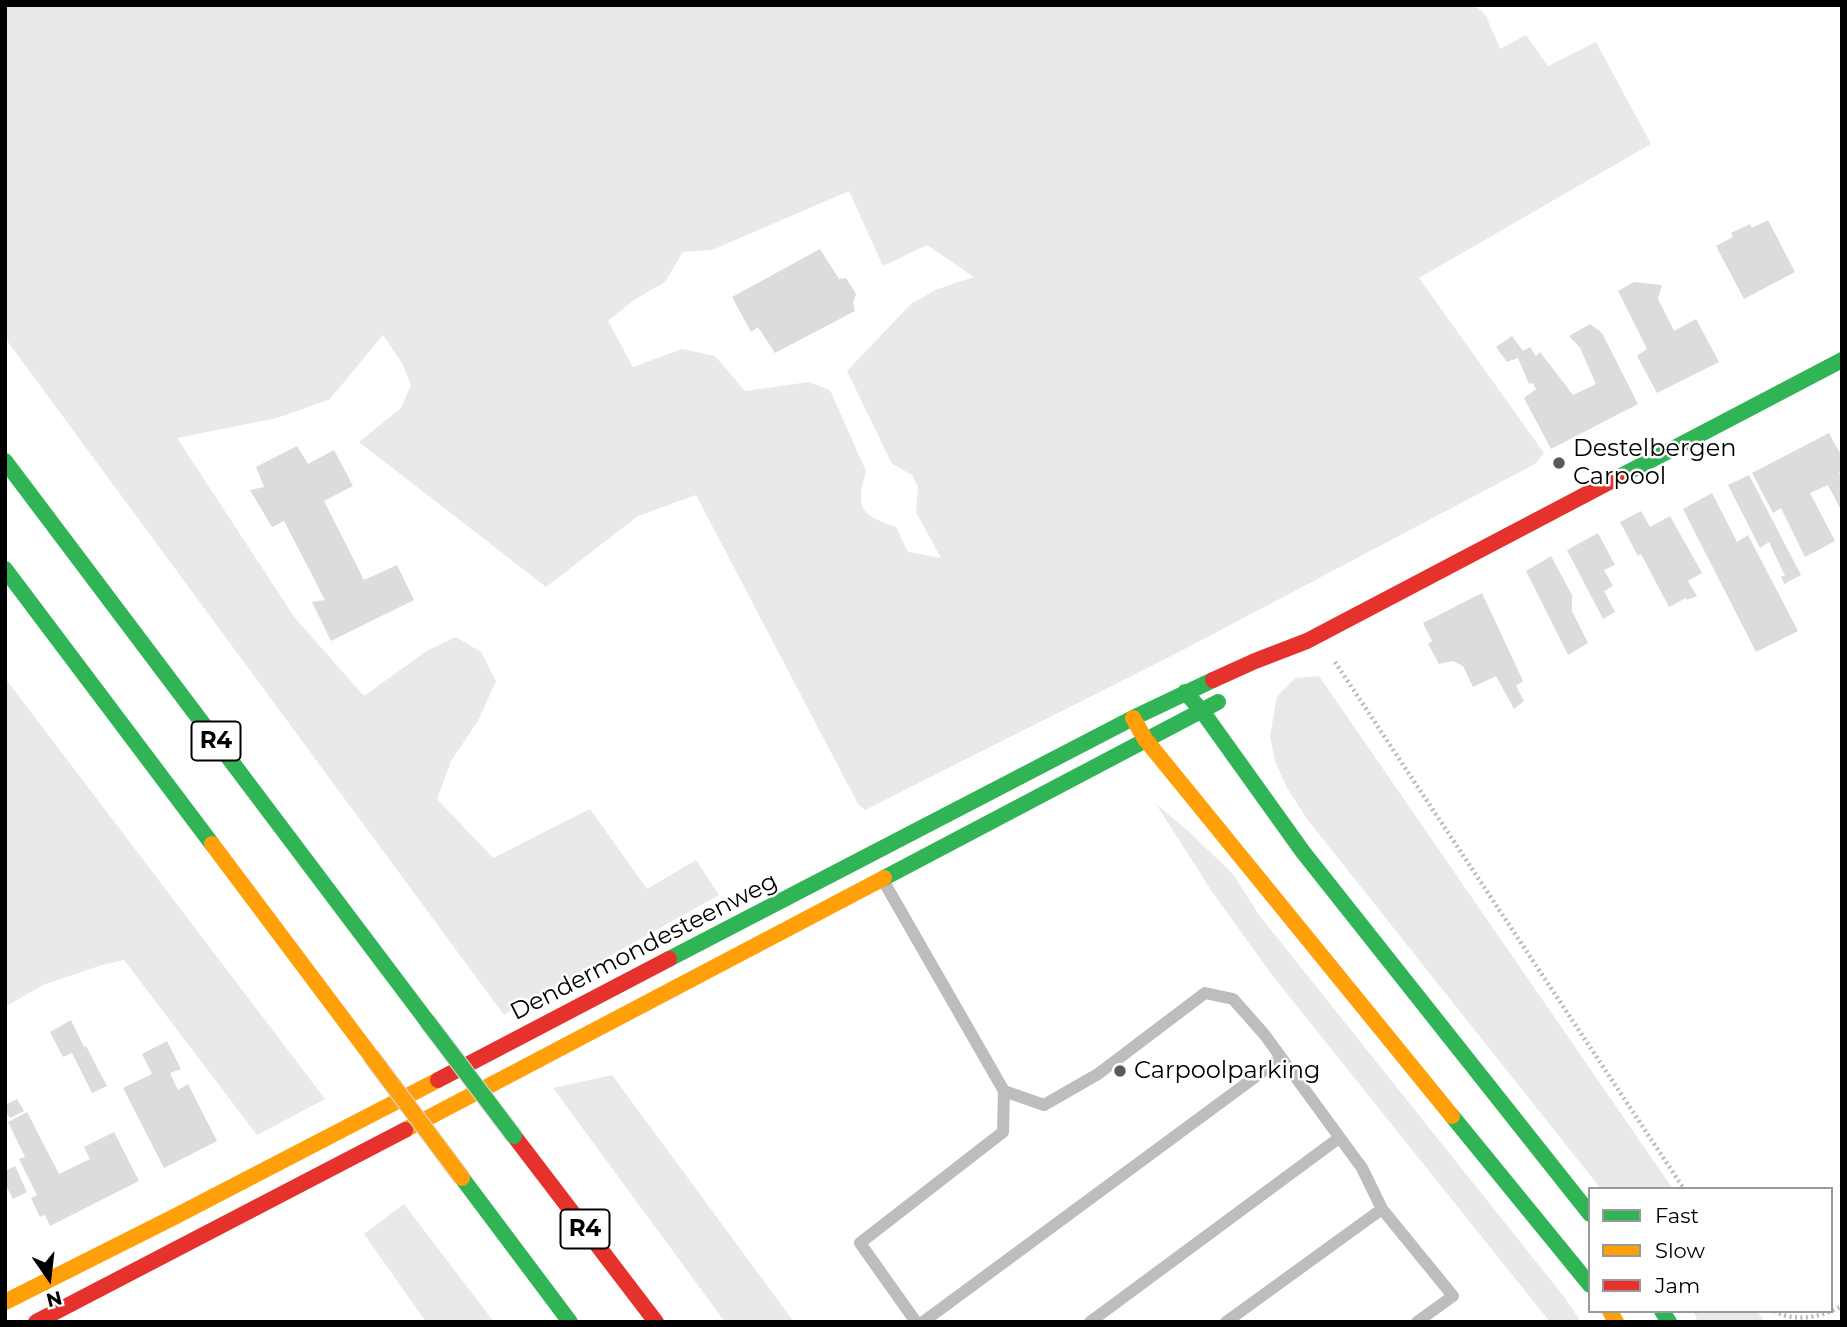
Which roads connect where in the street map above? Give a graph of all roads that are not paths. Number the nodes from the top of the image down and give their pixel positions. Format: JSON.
{"nodes":[{"id":1,"x":1842,"y":360,"type":"edge"},
{"id":2,"x":5,"y":461,"type":"edge"},
{"id":3,"x":5,"y":569,"type":"edge"},
{"id":4,"x":1312,"y":638,"type":"junction"},
{"id":5,"x":1265,"y":676,"type":"dead end"},
{"id":6,"x":1185,"y":692,"type":"junction"},
{"id":7,"x":1234,"y":694,"type":"dead end"},
{"id":8,"x":1202,"y":711,"type":"junction"},
{"id":9,"x":1133,"y":718,"type":"junction"},
{"id":10,"x":1146,"y":739,"type":"junction"},
{"id":11,"x":882,"y":878,"type":"junction"},
{"id":12,"x":1281,"y":1058,"type":"junction"},
{"id":13,"x":1004,"y":1091,"type":"junction"},
{"id":14,"x":1339,"y":1138,"type":"junction"},
{"id":15,"x":1382,"y":1209,"type":"junction"},
{"id":16,"x":1588,"y":1211,"type":"edge"},
{"id":17,"x":1588,"y":1283,"type":"edge"},
{"id":18,"x":5,"y":1302,"type":"edge"},
{"id":19,"x":36,"y":1322,"type":"edge"},
{"id":20,"x":570,"y":1322,"type":"edge"},
{"id":21,"x":656,"y":1322,"type":"edge"},
{"id":22,"x":916,"y":1322,"type":"edge"},
{"id":23,"x":923,"y":1322,"type":"edge"},
{"id":24,"x":1090,"y":1322,"type":"edge"},
{"id":25,"x":1226,"y":1322,"type":"edge"},
{"id":26,"x":1417,"y":1322,"type":"edge"}],
"edges":[{"from":1,"to":4,"type":"main road","name":"Dendermondesteenweg"},
{"from":2,"to":21,"type":"main road","number":"R4","bridge":true},
{"from":3,"to":20,"type":"main road","number":"R4","bridge":true},
{"from":4,"to":5,"type":"main road","name":"Dendermondesteenweg"},
{"from":4,"to":6,"type":"main road","name":"Dendermondesteenweg"},
{"from":6,"to":8,"type":"main road"},
{"from":6,"to":9,"type":"main road","name":"Dendermondesteenweg"},
{"from":7,"to":8,"type":"main road","name":"Dendermondesteenweg"},
{"from":8,"to":10,"type":"main road","name":"Dendermondesteenweg"},
{"from":8,"to":16,"type":"main road"},
{"from":9,"to":10,"type":"main road"},
{"from":9,"to":18,"type":"main road","name":"Dendermondesteenweg"},
{"from":10,"to":11,"type":"main road","name":"Dendermondesteenweg"},
{"from":10,"to":17,"type":"main road"},
{"from":11,"to":13,"type":"lane"},
{"from":11,"to":19,"type":"main road","name":"Dendermondesteenweg"},
{"from":12,"to":13,"type":"lane"},
{"from":12,"to":14,"type":"lane"},
{"from":12,"to":23,"type":"lane"},
{"from":13,"to":22,"type":"lane"},
{"from":14,"to":15,"type":"lane"},
{"from":14,"to":24,"type":"lane"},
{"from":15,"to":25,"type":"lane"},
{"from":15,"to":26,"type":"lane"}]}
